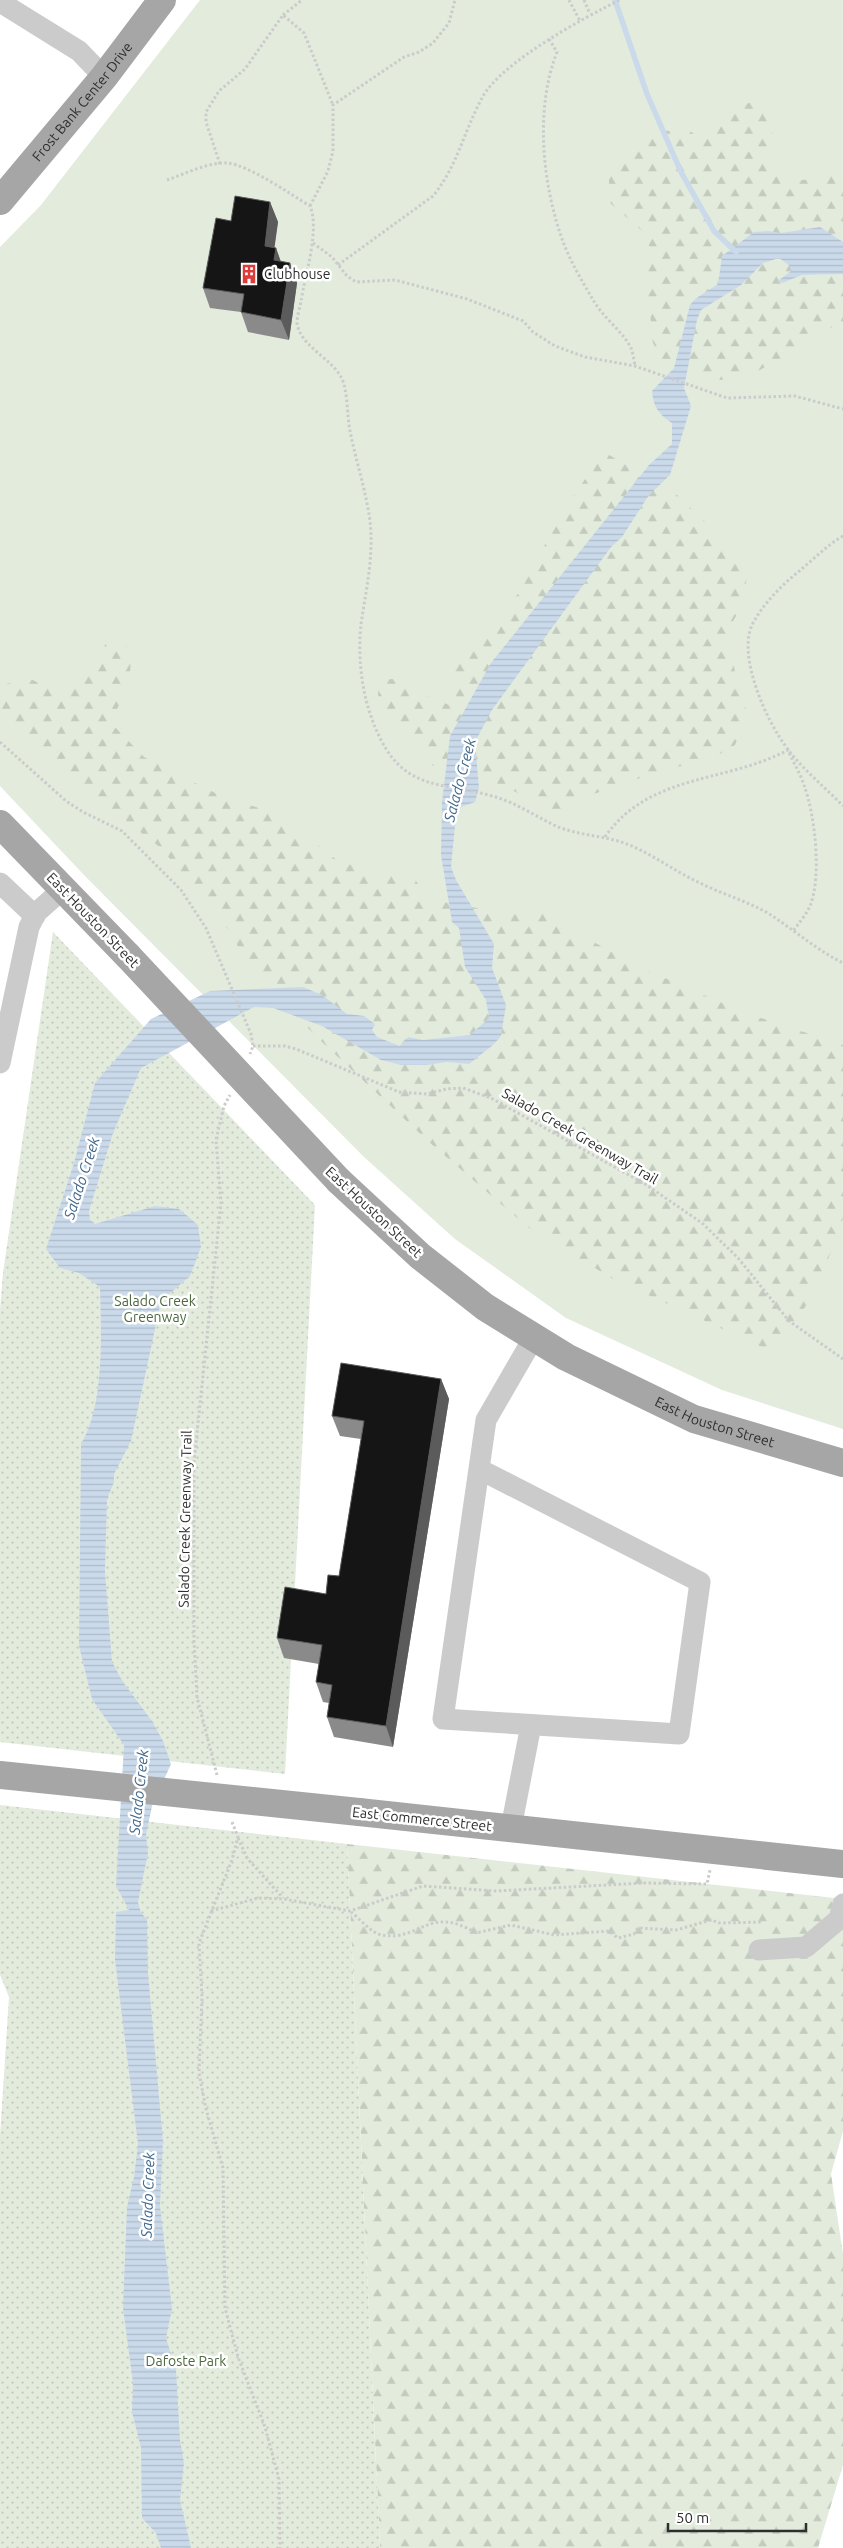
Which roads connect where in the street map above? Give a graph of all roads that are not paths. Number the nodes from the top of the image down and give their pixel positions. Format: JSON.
{"nodes":[{"id":1,"x":162,"y":0,"type":"edge"},
{"id":2,"x":0,"y":2,"type":"edge"},
{"id":3,"x":104,"y":77,"type":"junction"},
{"id":4,"x":0,"y":201,"type":"edge"},
{"id":5,"x":0,"y":824,"type":"edge"},
{"id":6,"x":0,"y":883,"type":"edge"},
{"id":7,"x":63,"y":888,"type":"junction"},
{"id":8,"x":34,"y":916,"type":"junction"},
{"id":9,"x":0,"y":1062,"type":"edge"},
{"id":10,"x":534,"y":1337,"type":"junction"},
{"id":11,"x":843,"y":1463,"type":"edge"},
{"id":12,"x":479,"y":1469,"type":"junction"},
{"id":13,"x":531,"y":1725,"type":"junction"},
{"id":14,"x":0,"y":1775,"type":"edge"},
{"id":15,"x":511,"y":1828,"type":"junction"},
{"id":16,"x":843,"y":1864,"type":"edge"},
{"id":17,"x":843,"y":1904,"type":"edge"},
{"id":18,"x":759,"y":1950,"type":"dead end"}],
"edges":[{"from":1,"to":3,"type":"main road","name":"Frost Bank Center Drive"},
{"from":2,"to":3,"type":"lane"},
{"from":3,"to":4,"type":"main road","name":"Frost Bank Center Drive"},
{"from":5,"to":7,"type":"main road","name":"East Houston Street"},
{"from":6,"to":8,"type":"lane"},
{"from":7,"to":8,"type":"lane"},
{"from":7,"to":10,"type":"main road","name":"East Houston Street","bridge":true},
{"from":8,"to":9,"type":"lane"},
{"from":10,"to":11,"type":"main road","name":"East Houston Street"},
{"from":10,"to":12,"type":"lane"},
{"from":12,"to":13,"type":"lane"},
{"from":12,"to":13,"type":"lane"},
{"from":13,"to":15,"type":"lane"},
{"from":14,"to":15,"type":"main road","name":"East Commerce Street","bridge":true},
{"from":15,"to":16,"type":"main road","name":"East Commerce Street"},
{"from":17,"to":18,"type":"lane"}]}
